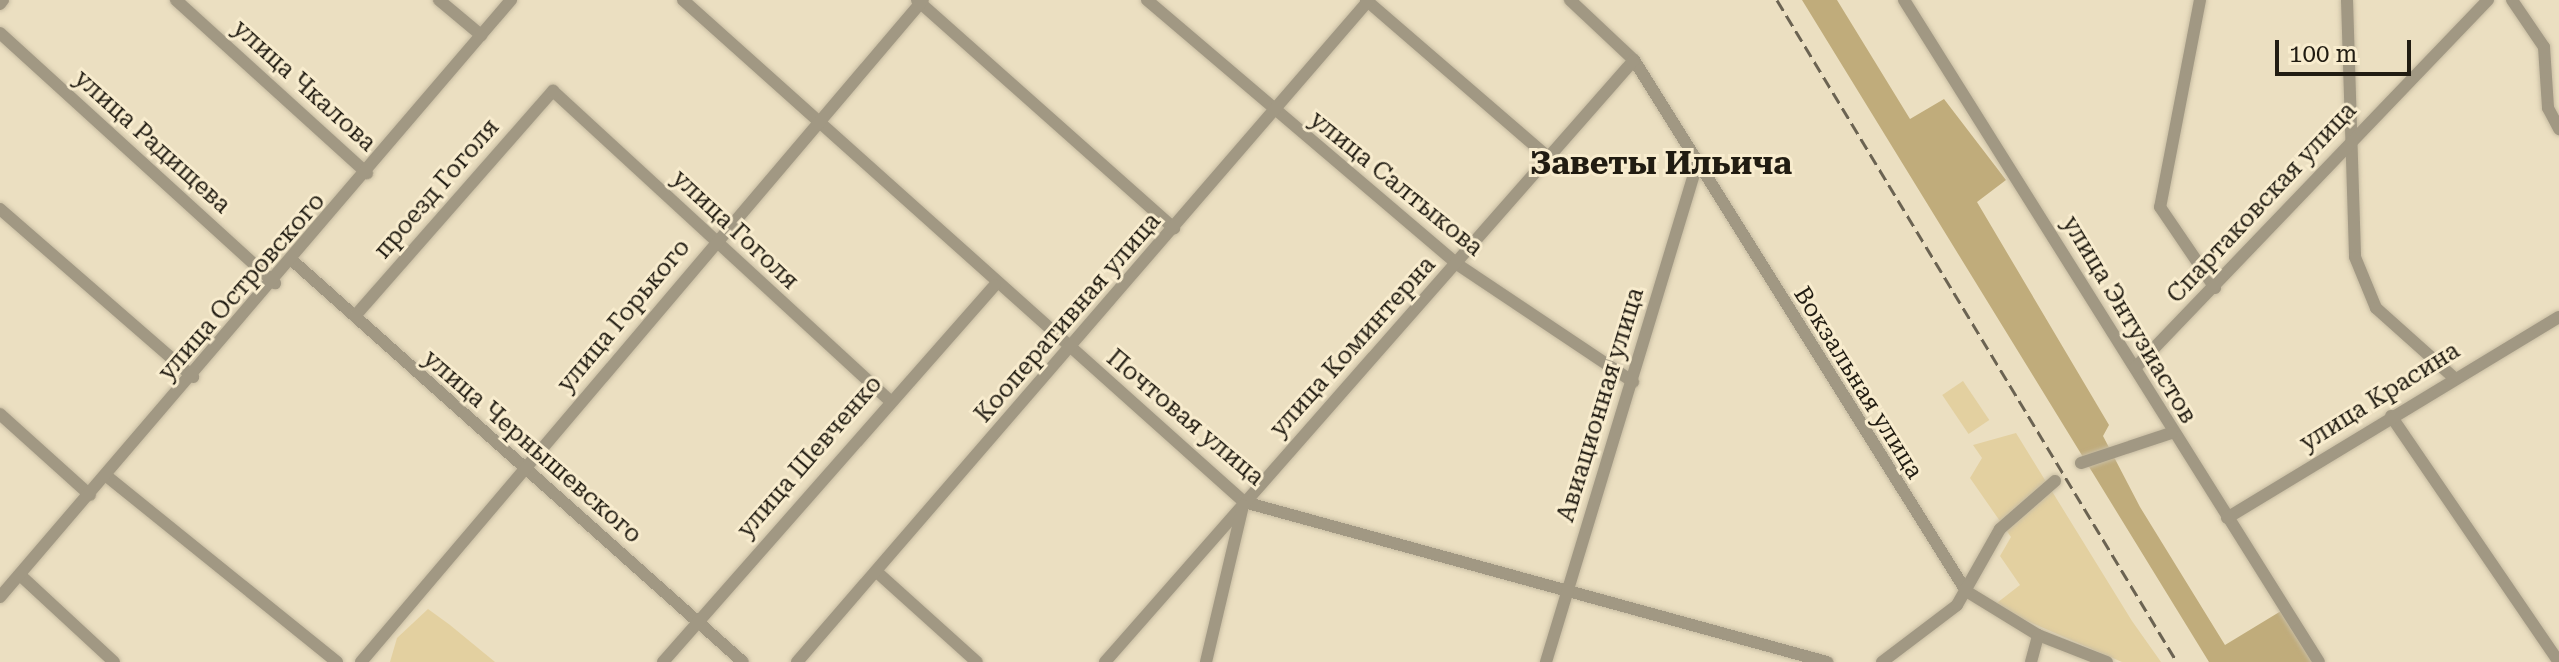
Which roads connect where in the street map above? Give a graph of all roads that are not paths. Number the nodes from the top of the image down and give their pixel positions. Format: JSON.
{"nodes":[{"id":1,"x":176,"y":0,"type":"edge"},
{"id":2,"x":439,"y":0,"type":"edge"},
{"id":3,"x":511,"y":0,"type":"edge"},
{"id":4,"x":683,"y":0,"type":"edge"},
{"id":5,"x":1147,"y":0,"type":"edge"},
{"id":6,"x":1368,"y":0,"type":"edge"},
{"id":7,"x":1570,"y":0,"type":"edge"},
{"id":8,"x":1904,"y":0,"type":"edge"},
{"id":9,"x":2200,"y":0,"type":"edge"},
{"id":10,"x":2347,"y":0,"type":"edge"},
{"id":11,"x":2488,"y":0,"type":"edge"},
{"id":12,"x":2512,"y":0,"type":"edge"},
{"id":13,"x":920,"y":1,"type":"edge"},
{"id":14,"x":0,"y":33,"type":"edge"},
{"id":15,"x":481,"y":35,"type":"junction"},
{"id":16,"x":1634,"y":60,"type":"junction"},
{"id":17,"x":553,"y":91,"type":"joint"},
{"id":18,"x":1274,"y":112,"type":"junction"},
{"id":19,"x":814,"y":123,"type":"junction"},
{"id":20,"x":2559,"y":129,"type":"edge"},
{"id":21,"x":2354,"y":135,"type":"junction"},
{"id":22,"x":1549,"y":158,"type":"junction"},
{"id":23,"x":1698,"y":161,"type":"junction"},
{"id":24,"x":367,"y":173,"type":"junction"},
{"id":25,"x":0,"y":209,"type":"edge"},
{"id":26,"x":1174,"y":228,"type":"junction"},
{"id":27,"x":714,"y":241,"type":"junction"},
{"id":28,"x":294,"y":262,"type":"junction"},
{"id":29,"x":1457,"y":264,"type":"junction"},
{"id":30,"x":275,"y":283,"type":"junction"},
{"id":31,"x":995,"y":285,"type":"junction"},
{"id":32,"x":2215,"y":288,"type":"junction"},
{"id":33,"x":355,"y":316,"type":"junction"},
{"id":34,"x":2558,"y":320,"type":"edge"},
{"id":35,"x":1069,"y":350,"type":"junction"},
{"id":36,"x":2135,"y":368,"type":"junction"},
{"id":37,"x":2452,"y":376,"type":"junction"},
{"id":38,"x":193,"y":377,"type":"junction"},
{"id":39,"x":1633,"y":382,"type":"junction"},
{"id":40,"x":888,"y":399,"type":"junction"},
{"id":41,"x":0,"y":414,"type":"edge"},
{"id":42,"x":2391,"y":416,"type":"junction"},
{"id":43,"x":2171,"y":433,"type":"junction"},
{"id":44,"x":2081,"y":463,"type":"dead end"},
{"id":45,"x":523,"y":471,"type":"junction"},
{"id":46,"x":109,"y":478,"type":"junction"},
{"id":47,"x":2055,"y":481,"type":"dead end"},
{"id":48,"x":90,"y":495,"type":"junction"},
{"id":49,"x":1244,"y":502,"type":"junction"},
{"id":50,"x":2227,"y":518,"type":"junction"},
{"id":51,"x":878,"y":573,"type":"junction"},
{"id":52,"x":20,"y":575,"type":"junction"},
{"id":53,"x":1966,"y":591,"type":"junction"},
{"id":54,"x":1565,"y":593,"type":"junction"},
{"id":55,"x":0,"y":597,"type":"edge"},
{"id":56,"x":698,"y":620,"type":"junction"},
{"id":57,"x":2038,"y":635,"type":"junction"},
{"id":58,"x":1906,"y":656,"type":"edge"},
{"id":59,"x":114,"y":662,"type":"edge"},
{"id":60,"x":337,"y":662,"type":"edge"},
{"id":61,"x":361,"y":662,"type":"edge"},
{"id":62,"x":663,"y":662,"type":"edge"},
{"id":63,"x":743,"y":662,"type":"edge"},
{"id":64,"x":797,"y":662,"type":"edge"},
{"id":65,"x":977,"y":662,"type":"edge"},
{"id":66,"x":1105,"y":662,"type":"edge"},
{"id":67,"x":1206,"y":662,"type":"edge"},
{"id":68,"x":1546,"y":662,"type":"edge"},
{"id":69,"x":1827,"y":662,"type":"edge"},
{"id":70,"x":1882,"y":662,"type":"edge"},
{"id":71,"x":2031,"y":662,"type":"edge"},
{"id":72,"x":2107,"y":662,"type":"edge"},
{"id":73,"x":2319,"y":662,"type":"edge"},
{"id":74,"x":2559,"y":662,"type":"edge"}],
"edges":[{"from":1,"to":24,"type":"street","name":"улица Чкалова"},
{"from":2,"to":15,"type":"street"},
{"from":3,"to":15,"type":"street","name":"улица Островского"},
{"from":4,"to":19,"type":"street","name":"Почтовая улица"},
{"from":5,"to":18,"type":"street","name":"улица Салтыкова"},
{"from":6,"to":18,"type":"street","name":"Кооперативная улица"},
{"from":6,"to":22,"type":"street"},
{"from":7,"to":16,"type":"street","name":"Вокзальная улица"},
{"from":8,"to":36,"type":"street","name":"улица Энтузиастов"},
{"from":9,"to":32,"type":"street"},
{"from":10,"to":21,"type":"street"},
{"from":11,"to":21,"type":"street","name":"Спартаковская улица"},
{"from":12,"to":20,"type":"street"},
{"from":13,"to":19,"type":"street","name":"улица Горького"},
{"from":13,"to":26,"type":"street"},
{"from":14,"to":30,"type":"street","name":"улица Радищева"},
{"from":15,"to":24,"type":"street","name":"улица Островского"},
{"from":16,"to":22,"type":"street","name":"улица Коминтерна"},
{"from":16,"to":23,"type":"street","name":"Вокзальная улица"},
{"from":17,"to":27,"type":"street","name":"улица Гоголя"},
{"from":17,"to":33,"type":"street","name":"проезд Гоголя"},
{"from":18,"to":26,"type":"street","name":"Кооперативная улица"},
{"from":18,"to":29,"type":"street","name":"улица Салтыкова"},
{"from":19,"to":27,"type":"street","name":"улица Горького"},
{"from":19,"to":31,"type":"street","name":"Почтовая улица"},
{"from":21,"to":32,"type":"street","name":"Спартаковская улица"},
{"from":21,"to":37,"type":"street"},
{"from":22,"to":29,"type":"street","name":"улица Коминтерна"},
{"from":23,"to":39,"type":"street","name":"Авиационная улица"},
{"from":23,"to":53,"type":"street","name":"Вокзальная улица"},
{"from":24,"to":28,"type":"street","name":"улица Островского"},
{"from":25,"to":38,"type":"street"},
{"from":26,"to":35,"type":"street","name":"Кооперативная улица"},
{"from":27,"to":40,"type":"street","name":"улица Гоголя"},
{"from":27,"to":45,"type":"street","name":"улица Горького"},
{"from":28,"to":30,"type":"street","name":"улица Островского"},
{"from":28,"to":33,"type":"street","name":"улица Чернышевского"},
{"from":29,"to":39,"type":"street","name":"улица Салтыкова"},
{"from":29,"to":49,"type":"street","name":"улица Коминтерна"},
{"from":30,"to":38,"type":"street","name":"улица Островского"},
{"from":31,"to":35,"type":"street","name":"Почтовая улица"},
{"from":31,"to":40,"type":"street","name":"улица Шевченко"},
{"from":32,"to":36,"type":"street","name":"Спартаковская улица"},
{"from":33,"to":45,"type":"street","name":"улица Чернышевского"},
{"from":34,"to":37,"type":"street","name":"улица Красина"},
{"from":35,"to":49,"type":"street","name":"Почтовая улица"},
{"from":35,"to":51,"type":"street","name":"Кооперативная улица"},
{"from":36,"to":43,"type":"street","name":"улица Энтузиастов"},
{"from":37,"to":42,"type":"street","name":"улица Красина"},
{"from":38,"to":46,"type":"street","name":"улица Островского"},
{"from":39,"to":54,"type":"street","name":"Авиационная улица"},
{"from":40,"to":56,"type":"street","name":"улица Шевченко"},
{"from":41,"to":48,"type":"street"},
{"from":42,"to":50,"type":"street","name":"улица Красина"},
{"from":42,"to":74,"type":"street"},
{"from":43,"to":44,"type":"street"},
{"from":43,"to":50,"type":"street","name":"улица Энтузиастов"},
{"from":45,"to":56,"type":"street","name":"улица Чернышевского"},
{"from":45,"to":61,"type":"street","name":"улица Горького"},
{"from":46,"to":48,"type":"street","name":"улица Островского"},
{"from":46,"to":60,"type":"street"},
{"from":47,"to":53,"type":"street"},
{"from":48,"to":52,"type":"street","name":"улица Островского"},
{"from":49,"to":54,"type":"street","name":"Почтовая улица"},
{"from":49,"to":66,"type":"street","name":"улица Коминтерна"},
{"from":49,"to":67,"type":"street"},
{"from":50,"to":73,"type":"street","name":"улица Энтузиастов"},
{"from":51,"to":64,"type":"street","name":"Кооперативная улица"},
{"from":51,"to":65,"type":"street"},
{"from":52,"to":55,"type":"street","name":"улица Островского"},
{"from":52,"to":59,"type":"street"},
{"from":53,"to":57,"type":"street","name":"Вокзальная улица"},
{"from":53,"to":58,"type":"street"},
{"from":54,"to":68,"type":"street","name":"Авиационная улица"},
{"from":54,"to":69,"type":"street","name":"Почтовая улица"},
{"from":56,"to":62,"type":"street","name":"улица Шевченко"},
{"from":56,"to":63,"type":"street","name":"улица Чернышевского"},
{"from":57,"to":71,"type":"street"},
{"from":57,"to":72,"type":"street","name":"Вокзальная улица"},
{"from":58,"to":70,"type":"street"}]}
